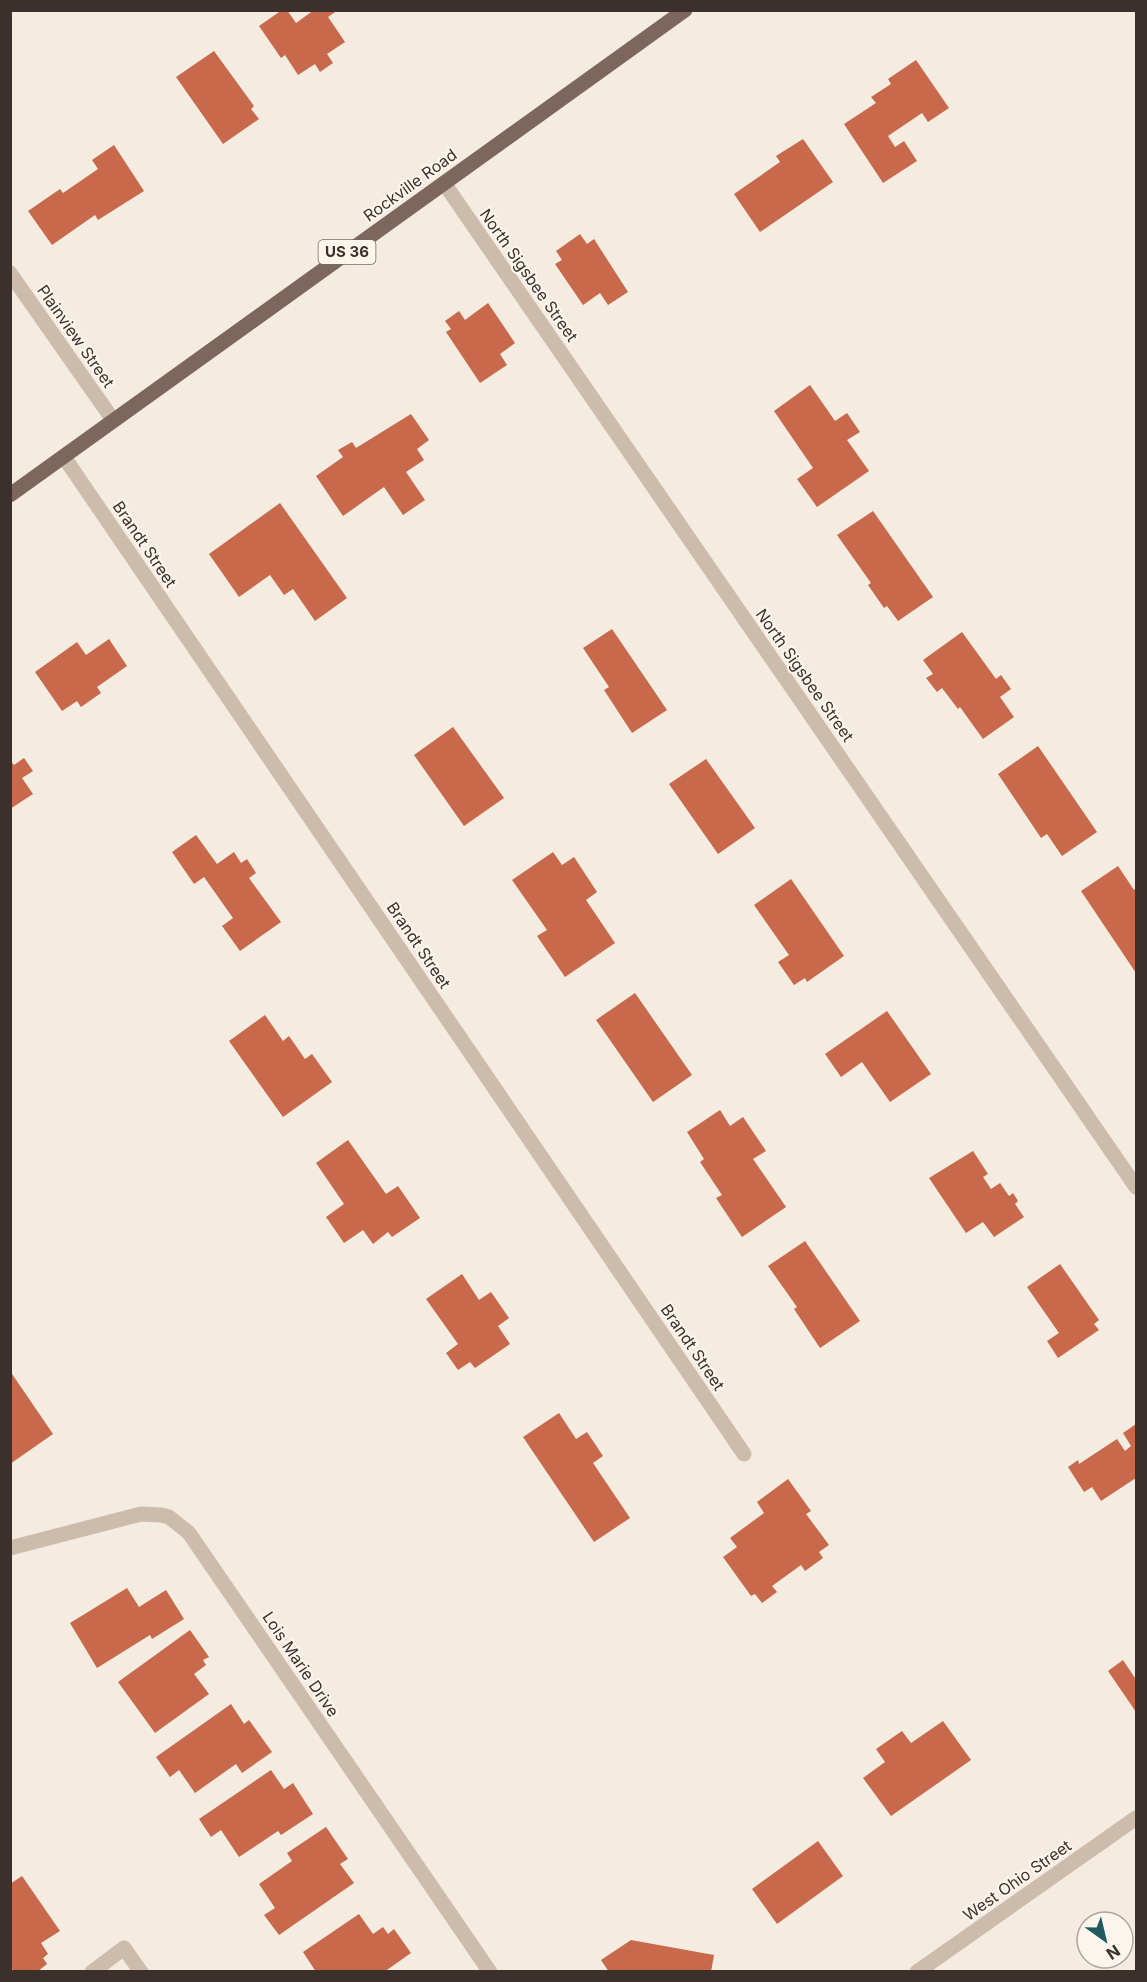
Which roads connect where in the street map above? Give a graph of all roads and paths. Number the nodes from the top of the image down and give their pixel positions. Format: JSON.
{"nodes":[{"id":1,"x":685,"y":10,"type":"edge"},
{"id":2,"x":444,"y":183,"type":"junction"},
{"id":3,"x":10,"y":273,"type":"edge"},
{"id":4,"x":113,"y":420,"type":"junction"},
{"id":5,"x":64,"y":457,"type":"junction"},
{"id":6,"x":10,"y":495,"type":"edge"},
{"id":7,"x":1137,"y":1187,"type":"edge"},
{"id":8,"x":744,"y":1454,"type":"dead end"},
{"id":9,"x":10,"y":1548,"type":"edge"},
{"id":10,"x":1137,"y":1818,"type":"edge"},
{"id":11,"x":92,"y":1971,"type":"edge"},
{"id":12,"x":141,"y":1971,"type":"edge"},
{"id":13,"x":490,"y":1971,"type":"edge"},
{"id":14,"x":917,"y":1971,"type":"edge"}],
"edges":[{"from":1,"to":2,"type":"main road","name":"Rockville Road","number":"US 36"},
{"from":2,"to":4,"type":"main road","name":"Rockville Road","number":"US 36"},
{"from":2,"to":7,"type":"street","name":"North Sigsbee Street"},
{"from":3,"to":4,"type":"street","name":"Plainview Street"},
{"from":4,"to":5,"type":"main road","name":"Rockville Road","number":"US 36"},
{"from":5,"to":6,"type":"main road","name":"Rockville Road","number":"US 36"},
{"from":5,"to":8,"type":"street","name":"Brandt Street"},
{"from":9,"to":13,"type":"street","name":"Lois Marie Drive"},
{"from":10,"to":14,"type":"street","name":"West Ohio Street"},
{"from":11,"to":12,"type":"street"}]}
